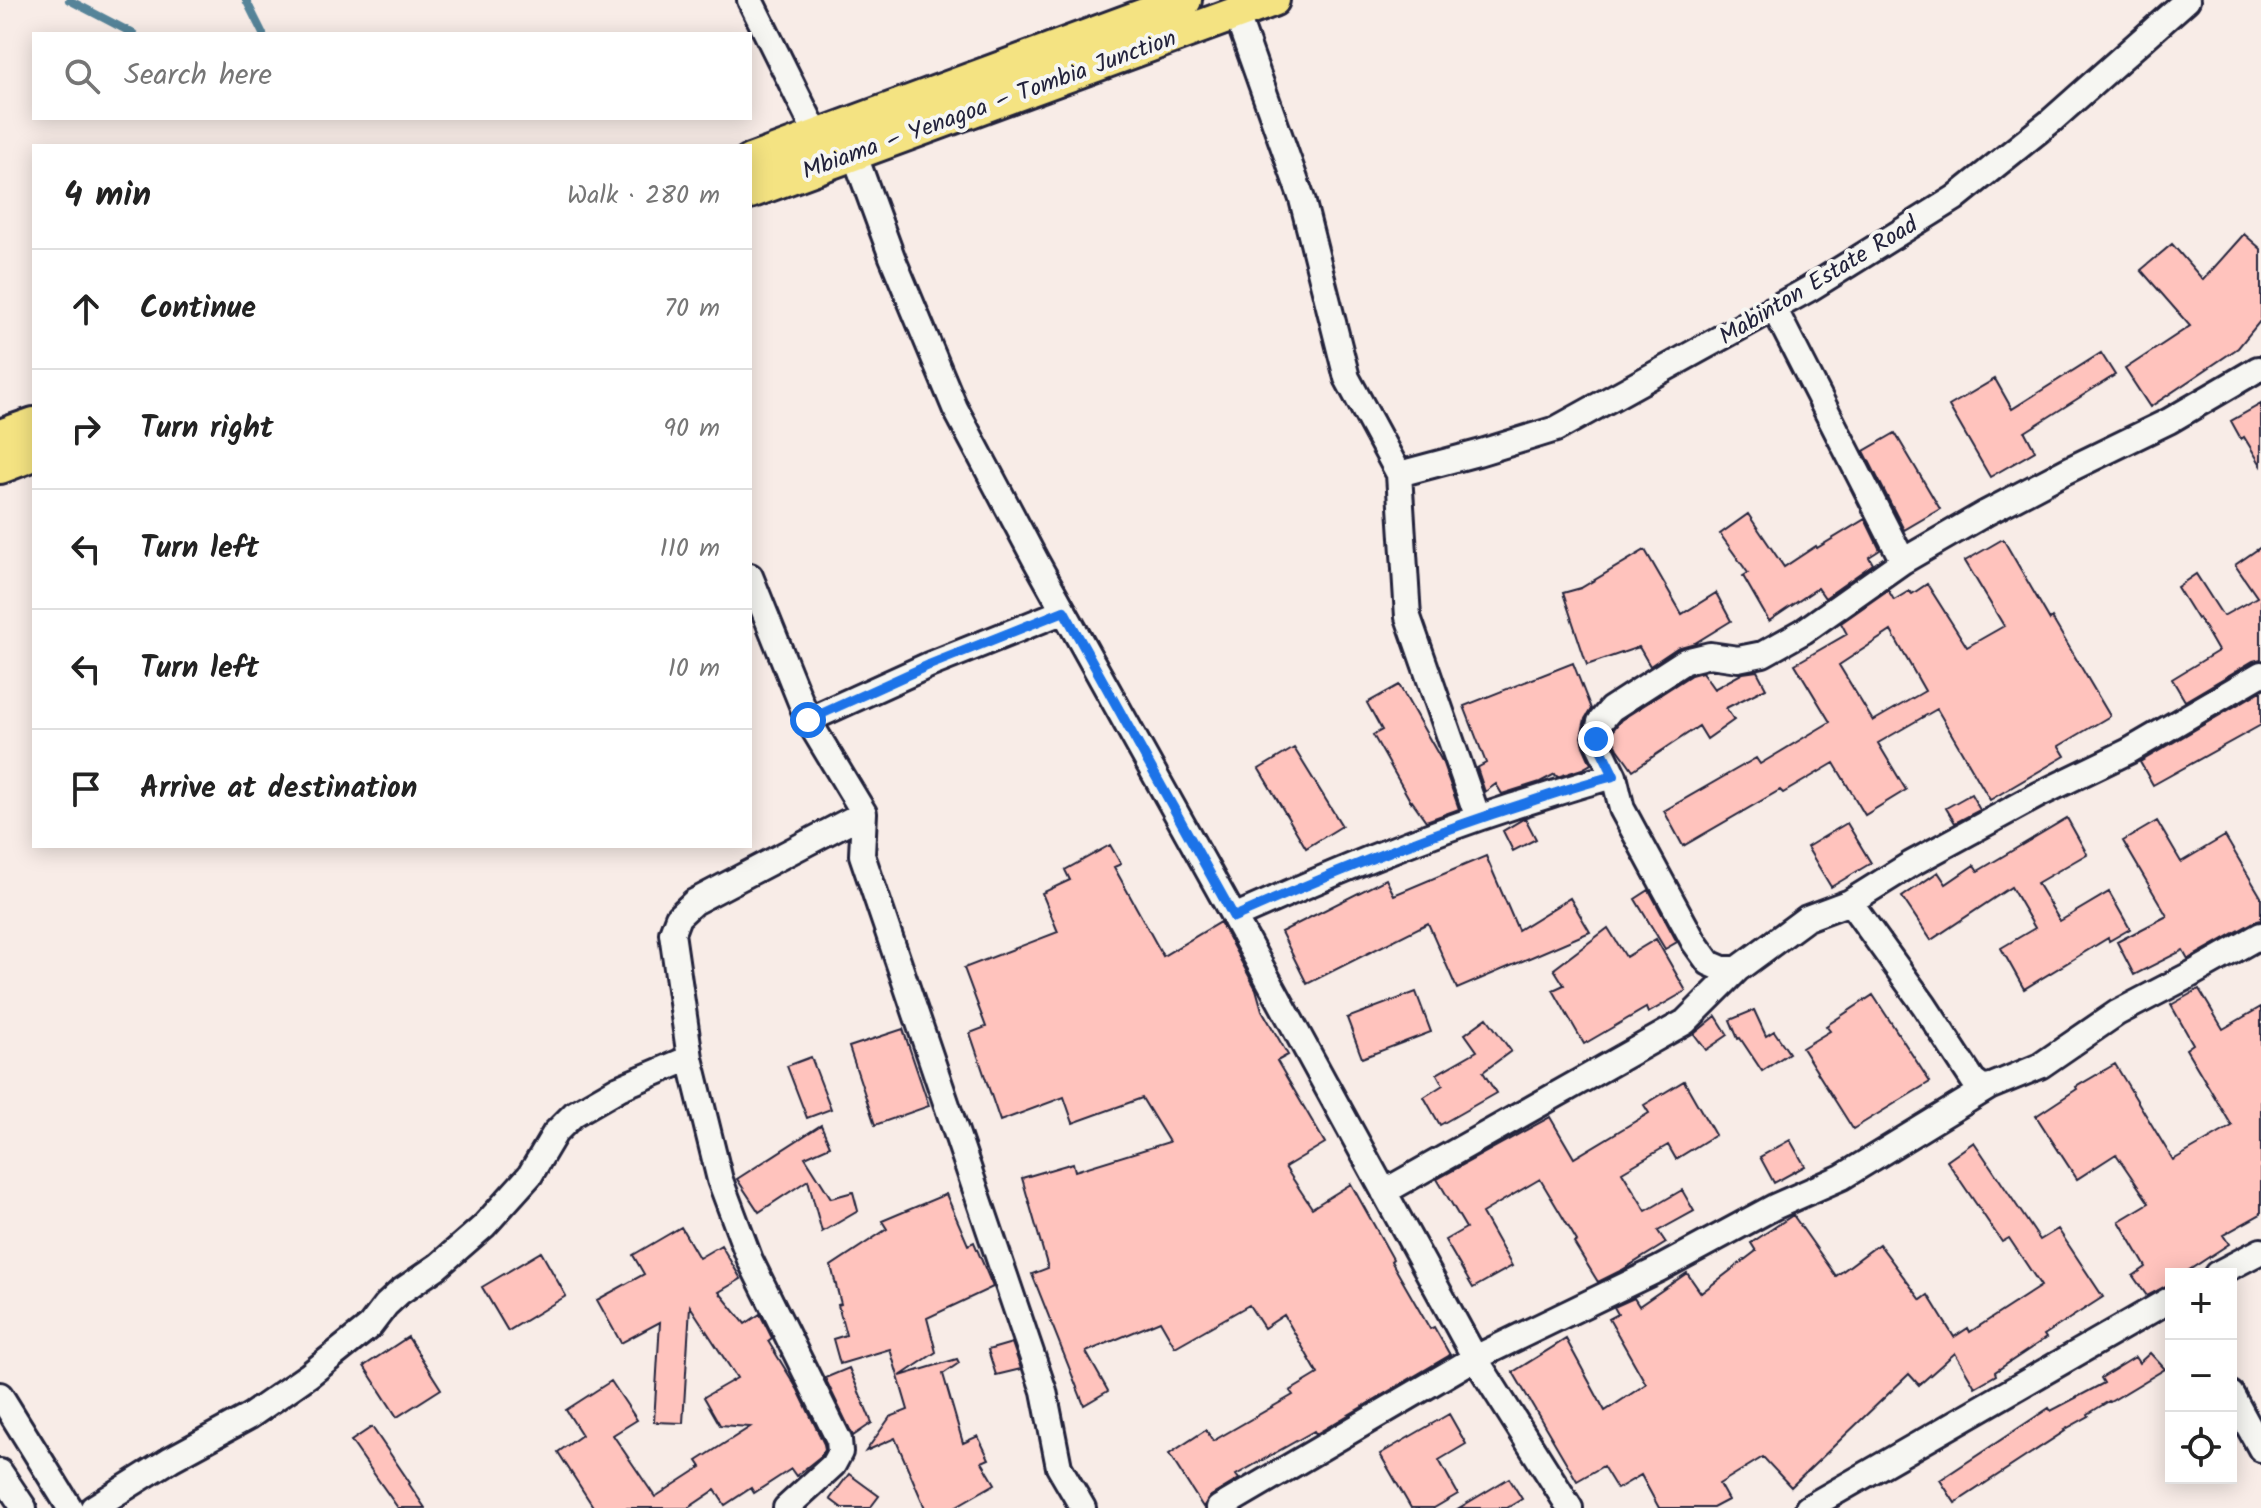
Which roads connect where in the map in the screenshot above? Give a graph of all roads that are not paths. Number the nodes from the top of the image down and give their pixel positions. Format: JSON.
{"nodes":[{"id":1,"x":750,"y":0,"type":"edge"},
{"id":2,"x":1185,"y":0,"type":"edge"},
{"id":3,"x":1273,"y":0,"type":"edge"},
{"id":4,"x":2187,"y":0,"type":"edge"},
{"id":5,"x":1236,"y":13,"type":"junction"},
{"id":6,"x":818,"y":137,"type":"junction"},
{"id":7,"x":854,"y":153,"type":"junction"},
{"id":8,"x":752,"y":160,"type":"edge"},
{"id":9,"x":752,"y":191,"type":"edge"},
{"id":10,"x":1774,"y":308,"type":"junction"},
{"id":11,"x":2258,"y":369,"type":"dead end"},
{"id":12,"x":32,"y":425,"type":"edge"},
{"id":13,"x":0,"y":436,"type":"edge"},
{"id":14,"x":32,"y":455,"type":"edge"},
{"id":15,"x":0,"y":467,"type":"edge"},
{"id":16,"x":1399,"y":474,"type":"junction"},
{"id":17,"x":1903,"y":561,"type":"junction"},
{"id":18,"x":752,"y":581,"type":"edge"},
{"id":19,"x":1064,"y":611,"type":"junction"},
{"id":20,"x":2261,"y":674,"type":"edge"},
{"id":21,"x":808,"y":720,"type":"junction"},
{"id":22,"x":1614,"y":776,"type":"junction"},
{"id":23,"x":864,"y":813,"type":"junction"},
{"id":24,"x":1478,"y":818,"type":"junction"},
{"id":25,"x":1850,"y":902,"type":"junction"},
{"id":26,"x":1234,"y":917,"type":"junction"},
{"id":27,"x":2261,"y":935,"type":"edge"},
{"id":28,"x":1738,"y":969,"type":"junction"},
{"id":29,"x":690,"y":1058,"type":"junction"},
{"id":30,"x":1989,"y":1087,"type":"junction"},
{"id":31,"x":1384,"y":1192,"type":"junction"},
{"id":32,"x":2261,"y":1251,"type":"edge"},
{"id":33,"x":2228,"y":1268,"type":"edge"},
{"id":34,"x":2165,"y":1302,"type":"edge"},
{"id":35,"x":1475,"y":1358,"type":"junction"},
{"id":36,"x":0,"y":1395,"type":"edge"},
{"id":37,"x":2237,"y":1405,"type":"edge"},
{"id":38,"x":2261,"y":1449,"type":"edge"},
{"id":39,"x":0,"y":1472,"type":"edge"},
{"id":40,"x":24,"y":1508,"type":"edge"},
{"id":41,"x":70,"y":1508,"type":"edge"},
{"id":42,"x":93,"y":1508,"type":"edge"},
{"id":43,"x":786,"y":1508,"type":"edge"},
{"id":44,"x":1083,"y":1508,"type":"edge"},
{"id":45,"x":1219,"y":1508,"type":"edge"},
{"id":46,"x":1570,"y":1508,"type":"edge"},
{"id":47,"x":1808,"y":1508,"type":"edge"}],
"edges":[{"from":1,"to":6,"type":"street"},
{"from":2,"to":6,"type":"main road","name":"Mbiama – Yenagoa – Tombia Junction"},
{"from":3,"to":5,"type":"main road","name":"Mbiama – Yenagoa – Tombia Junction"},
{"from":4,"to":10,"type":"street","name":"Mabinton Estate Road"},
{"from":5,"to":7,"type":"main road","name":"Mbiama – Yenagoa – Tombia Junction"},
{"from":5,"to":16,"type":"street"},
{"from":6,"to":8,"type":"main road","name":"Mbiama – Yenagoa – Tombia Junction"},
{"from":7,"to":9,"type":"main road","name":"Mbiama – Yenagoa – Tombia Junction"},
{"from":7,"to":19,"type":"street"},
{"from":10,"to":16,"type":"street","name":"Mabinton Estate Road"},
{"from":10,"to":17,"type":"street"},
{"from":11,"to":17,"type":"street"},
{"from":12,"to":13,"type":"main road"},
{"from":14,"to":15,"type":"main road"},
{"from":16,"to":24,"type":"street"},
{"from":17,"to":22,"type":"street"},
{"from":18,"to":21,"type":"street"},
{"from":19,"to":21,"type":"street"},
{"from":19,"to":26,"type":"street"},
{"from":20,"to":25,"type":"street"},
{"from":21,"to":23,"type":"street"},
{"from":22,"to":24,"type":"street"},
{"from":22,"to":28,"type":"street"},
{"from":23,"to":29,"type":"street"},
{"from":23,"to":44,"type":"street"},
{"from":24,"to":26,"type":"street"},
{"from":25,"to":28,"type":"street"},
{"from":25,"to":30,"type":"street"},
{"from":26,"to":31,"type":"street"},
{"from":27,"to":30,"type":"street"},
{"from":28,"to":31,"type":"street"},
{"from":29,"to":42,"type":"street"},
{"from":29,"to":43,"type":"street"},
{"from":30,"to":35,"type":"street"},
{"from":31,"to":35,"type":"street"},
{"from":32,"to":33,"type":"street"},
{"from":34,"to":47,"type":"street"},
{"from":35,"to":45,"type":"street"},
{"from":35,"to":46,"type":"street"},
{"from":36,"to":41,"type":"street"},
{"from":37,"to":38,"type":"street"},
{"from":39,"to":40,"type":"street"}]}
